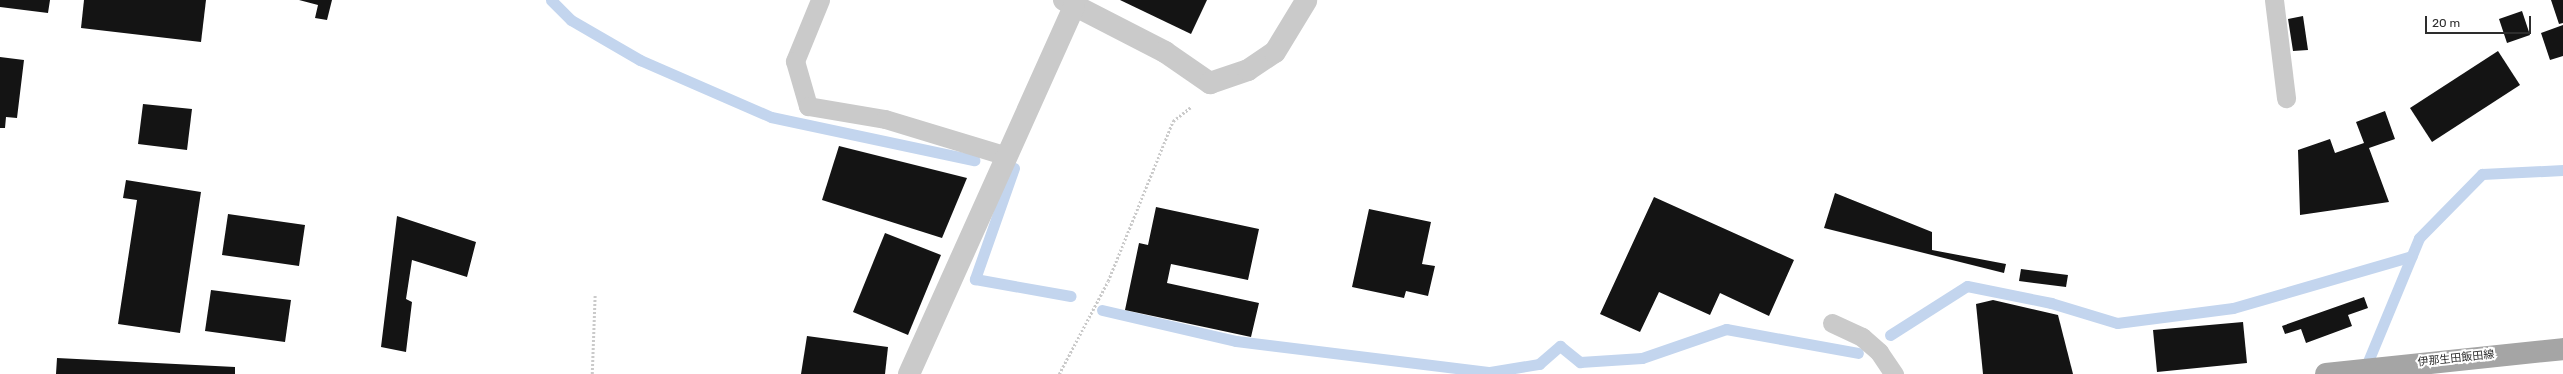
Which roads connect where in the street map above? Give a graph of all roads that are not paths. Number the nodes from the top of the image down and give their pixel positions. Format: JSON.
{"nodes":[{"id":1,"x":820,"y":0,"type":"edge"},
{"id":2,"x":1306,"y":0,"type":"edge"},
{"id":3,"x":2274,"y":0,"type":"edge"},
{"id":4,"x":1069,"y":4,"type":"edge"},
{"id":5,"x":2286,"y":98,"type":"dead end"},
{"id":6,"x":1007,"y":156,"type":"junction"},
{"id":7,"x":1832,"y":323,"type":"dead end"},
{"id":8,"x":2563,"y":349,"type":"edge"},
{"id":9,"x":2333,"y":373,"type":"edge"},
{"id":10,"x":909,"y":374,"type":"edge"},
{"id":11,"x":1894,"y":374,"type":"edge"}],
"edges":[{"from":1,"to":6,"type":"lane"},
{"from":2,"to":4,"type":"street"},
{"from":3,"to":5,"type":"lane"},
{"from":4,"to":6,"type":"street"},
{"from":6,"to":10,"type":"street"},
{"from":7,"to":11,"type":"lane"},
{"from":8,"to":9,"type":"main road","name":"伊那生田飯田線"}]}
